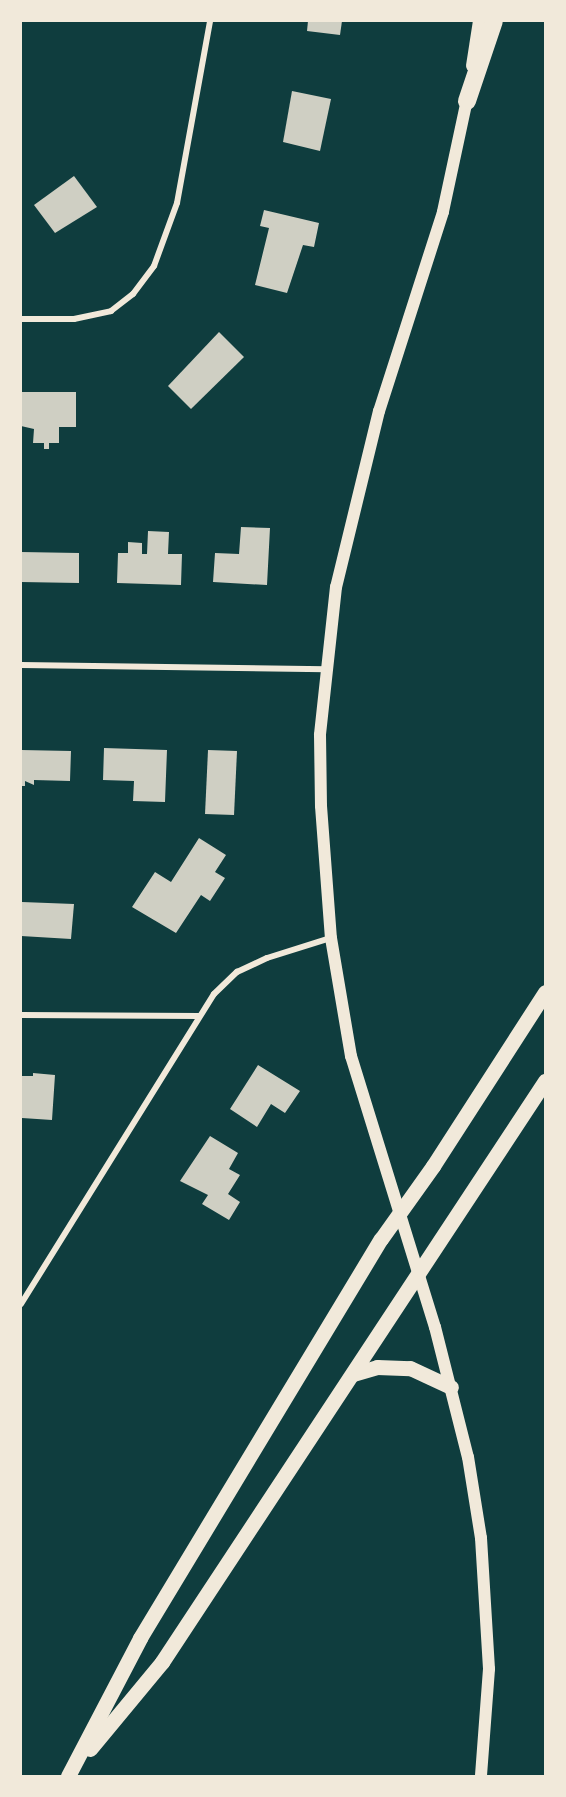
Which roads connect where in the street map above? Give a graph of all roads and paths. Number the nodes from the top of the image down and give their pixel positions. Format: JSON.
{"nodes":[{"id":1,"x":210,"y":21,"type":"edge"},
{"id":2,"x":479,"y":21,"type":"edge"},
{"id":3,"x":494,"y":21,"type":"edge"},
{"id":4,"x":467,"y":101,"type":"junction"},
{"id":5,"x":21,"y":319,"type":"edge"},
{"id":6,"x":21,"y":665,"type":"edge"},
{"id":7,"x":326,"y":669,"type":"junction"},
{"id":8,"x":331,"y":938,"type":"junction"},
{"id":9,"x":545,"y":992,"type":"edge"},
{"id":10,"x":21,"y":1015,"type":"edge"},
{"id":11,"x":200,"y":1016,"type":"junction"},
{"id":12,"x":545,"y":1081,"type":"edge"},
{"id":13,"x":399,"y":1215,"type":"junction"},
{"id":14,"x":418,"y":1272,"type":"junction"},
{"id":15,"x":21,"y":1304,"type":"edge"},
{"id":16,"x":353,"y":1374,"type":"junction"},
{"id":17,"x":451,"y":1388,"type":"junction"},
{"id":18,"x":69,"y":1774,"type":"edge"},
{"id":19,"x":482,"y":1776,"type":"edge"}],
"edges":[{"from":1,"to":5,"type":"street"},
{"from":2,"to":4,"type":"main road"},
{"from":3,"to":4,"type":"highway"},
{"from":4,"to":7,"type":"main road"},
{"from":6,"to":7,"type":"street"},
{"from":7,"to":8,"type":"main road"},
{"from":8,"to":11,"type":"street"},
{"from":8,"to":13,"type":"main road"},
{"from":9,"to":13,"type":"main road"},
{"from":10,"to":11,"type":"street"},
{"from":11,"to":15,"type":"street"},
{"from":12,"to":14,"type":"main road"},
{"from":13,"to":14,"type":"main road"},
{"from":13,"to":18,"type":"main road"},
{"from":14,"to":16,"type":"main road"},
{"from":14,"to":17,"type":"main road"},
{"from":16,"to":17,"type":"main road"},
{"from":16,"to":18,"type":"main road"},
{"from":17,"to":19,"type":"main road"}]}
